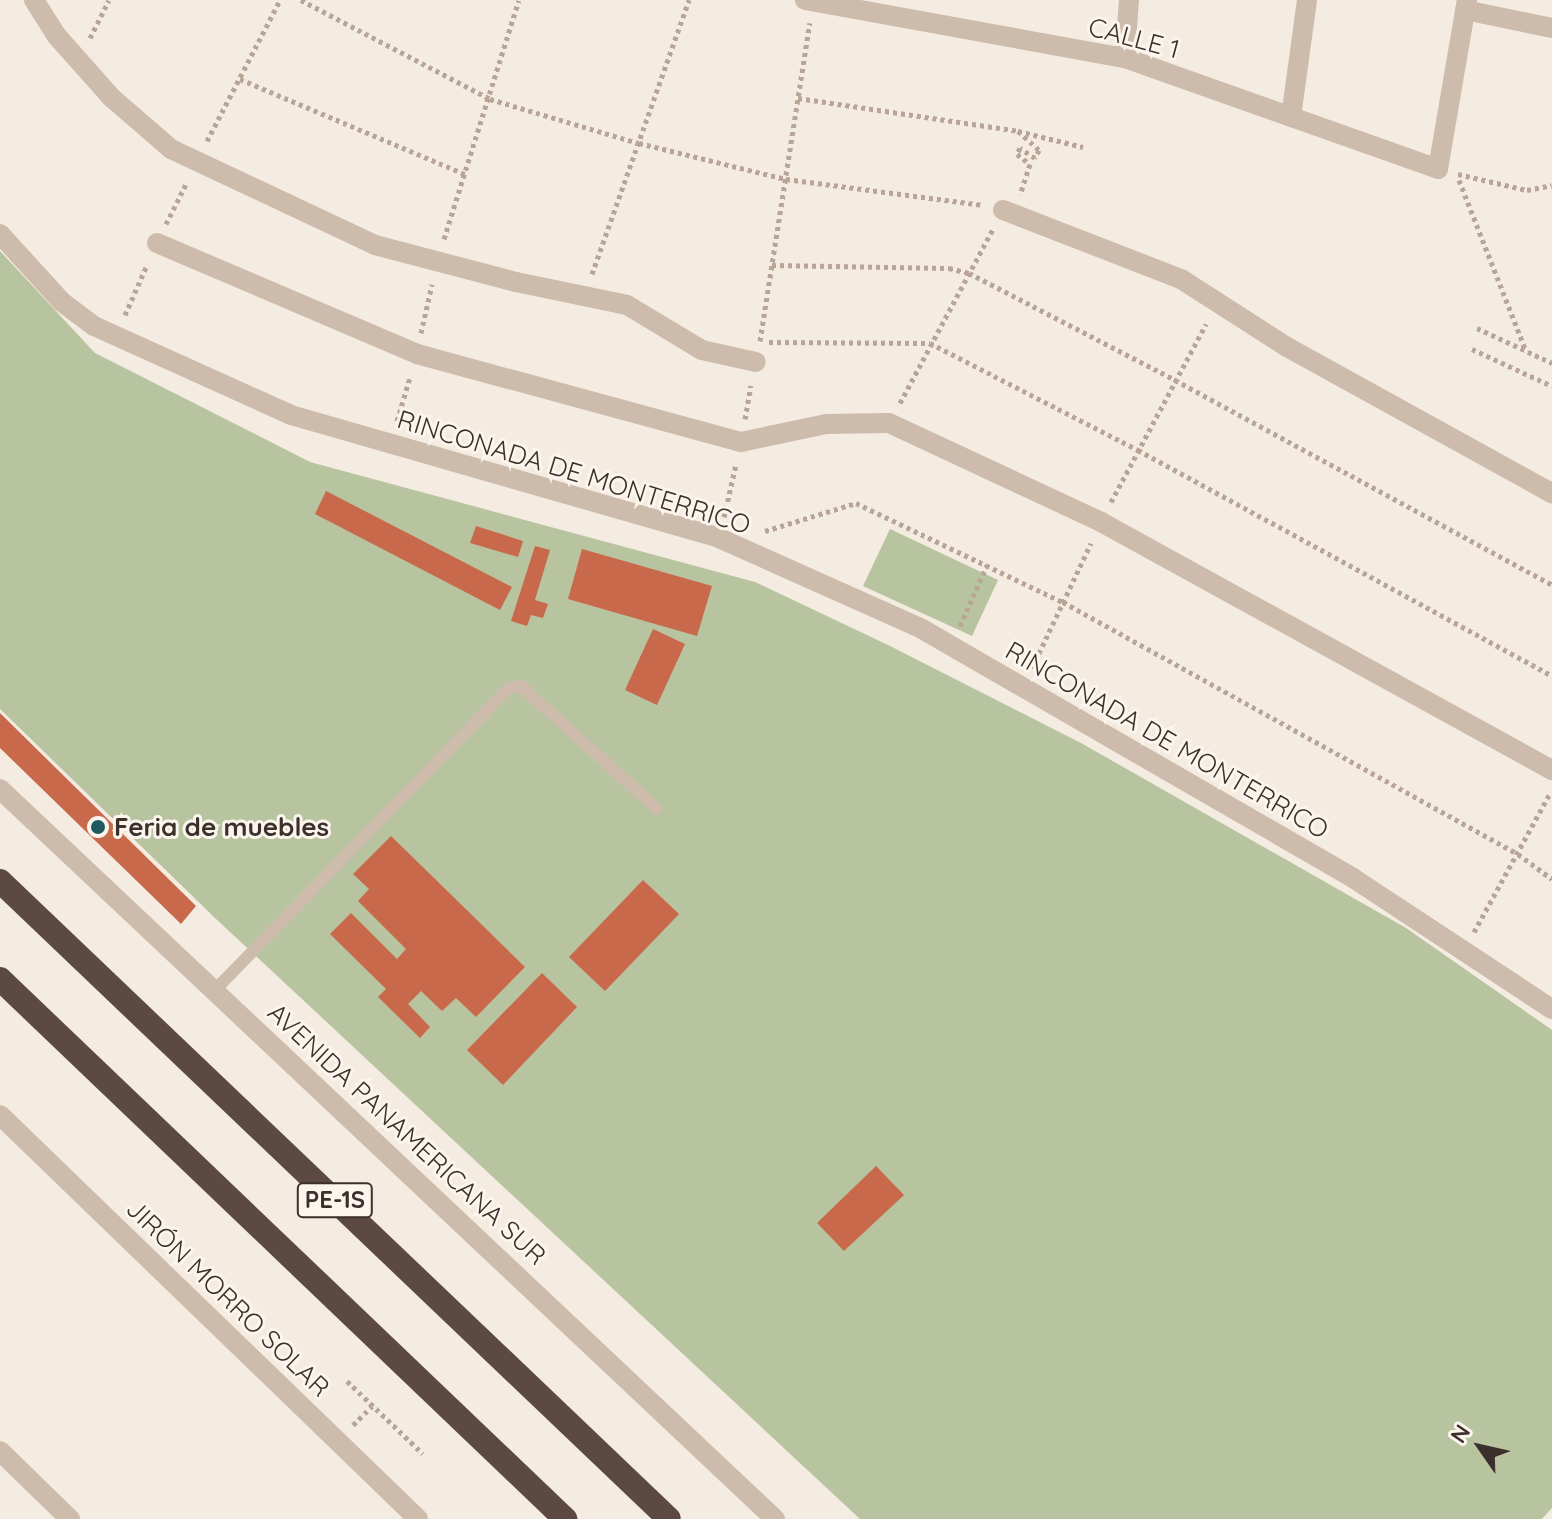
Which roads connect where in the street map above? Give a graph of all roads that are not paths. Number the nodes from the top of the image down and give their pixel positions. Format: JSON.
{"nodes":[{"id":1,"x":34,"y":0,"type":"edge"},
{"id":2,"x":1129,"y":0,"type":"edge"},
{"id":3,"x":1307,"y":0,"type":"edge"},
{"id":4,"x":809,"y":1,"type":"edge"},
{"id":5,"x":847,"y":4,"type":"edge"},
{"id":6,"x":1466,"y":5,"type":"edge"},
{"id":7,"x":1552,"y":28,"type":"edge"},
{"id":8,"x":1125,"y":58,"type":"junction"},
{"id":9,"x":1291,"y":117,"type":"junction"},
{"id":10,"x":1008,"y":212,"type":"road end"},
{"id":11,"x":0,"y":234,"type":"edge"},
{"id":12,"x":157,"y":243,"type":"dead end"},
{"id":13,"x":758,"y":352,"type":"road end"},
{"id":14,"x":1552,"y":493,"type":"edge"},
{"id":15,"x":1552,"y":770,"type":"edge"},
{"id":16,"x":0,"y":789,"type":"edge"},
{"id":17,"x":657,"y":809,"type":"dead end"},
{"id":18,"x":0,"y":881,"type":"edge"},
{"id":19,"x":0,"y":979,"type":"edge"},
{"id":20,"x":214,"y":991,"type":"junction"},
{"id":21,"x":1552,"y":1009,"type":"edge"},
{"id":22,"x":0,"y":1115,"type":"edge"},
{"id":23,"x":0,"y":1451,"type":"edge"},
{"id":24,"x":70,"y":1519,"type":"edge"},
{"id":25,"x":418,"y":1519,"type":"edge"},
{"id":26,"x":565,"y":1519,"type":"edge"},
{"id":27,"x":669,"y":1519,"type":"edge"},
{"id":28,"x":775,"y":1519,"type":"edge"}],
"edges":[{"from":1,"to":13,"type":"street"},
{"from":2,"to":8,"type":"street"},
{"from":3,"to":9,"type":"street"},
{"from":4,"to":5,"type":"street","name":"CALLE 1"},
{"from":5,"to":8,"type":"street","name":"CALLE 1"},
{"from":6,"to":7,"type":"street"},
{"from":6,"to":9,"type":"street","name":"CALLE 1"},
{"from":8,"to":9,"type":"street","name":"CALLE 1"},
{"from":10,"to":14,"type":"street"},
{"from":11,"to":21,"type":"street","name":"RINCONADA DE MONTERRICO"},
{"from":12,"to":15,"type":"street"},
{"from":16,"to":20,"type":"street","name":"AVENIDA PANAMERICANA SUR"},
{"from":17,"to":20,"type":"lane"},
{"from":18,"to":27,"type":"highway","number":"PE-1S"},
{"from":19,"to":26,"type":"highway","number":"PE-1S"},
{"from":20,"to":28,"type":"street","name":"AVENIDA PANAMERICANA SUR"},
{"from":22,"to":25,"type":"street","name":"JIRÓN MORRO SOLAR"},
{"from":23,"to":24,"type":"street"}]}
